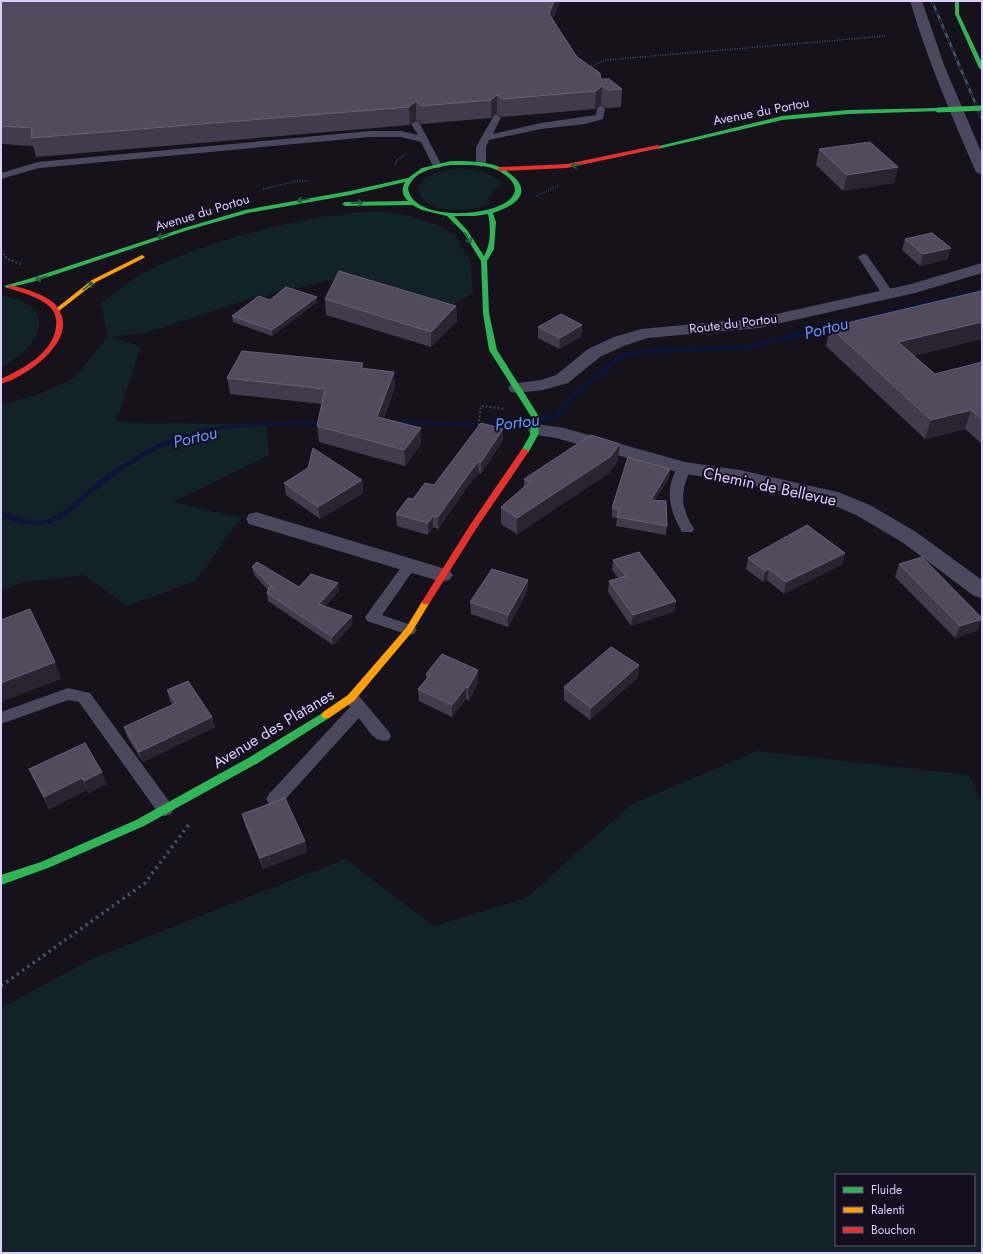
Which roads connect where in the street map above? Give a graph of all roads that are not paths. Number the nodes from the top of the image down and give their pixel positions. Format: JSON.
{"nodes":[{"id":1,"x":916,"y":1,"type":"edge"},
{"id":2,"x":966,"y":3,"type":"dead end"},
{"id":3,"x":957,"y":4,"type":"edge"},
{"id":4,"x":982,"y":68,"type":"edge"},
{"id":5,"x":601,"y":108,"type":"edge"},
{"id":6,"x":982,"y":108,"type":"edge"},
{"id":7,"x":497,"y":117,"type":"edge"},
{"id":8,"x":416,"y":124,"type":"edge"},
{"id":9,"x":486,"y":138,"type":"junction"},
{"id":10,"x":425,"y":140,"type":"junction"},
{"id":11,"x":616,"y":159,"type":"junction"},
{"id":12,"x":481,"y":164,"type":"junction"},
{"id":13,"x":437,"y":166,"type":"junction"},
{"id":14,"x":500,"y":169,"type":"junction"},
{"id":15,"x":982,"y":170,"type":"edge"},
{"id":16,"x":587,"y":172,"type":"dead end"},
{"id":17,"x":1,"y":176,"type":"edge"},
{"id":18,"x":410,"y":179,"type":"junction"},
{"id":19,"x":531,"y":186,"type":"dead end"},
{"id":20,"x":518,"y":189,"type":"junction"},
{"id":21,"x":412,"y":203,"type":"junction"},
{"id":22,"x":490,"y":212,"type":"junction"},
{"id":23,"x":272,"y":216,"type":"dead end"},
{"id":24,"x":450,"y":216,"type":"junction"},
{"id":25,"x":152,"y":253,"type":"dead end"},
{"id":26,"x":863,"y":257,"type":"dead end"},
{"id":27,"x":484,"y":261,"type":"junction"},
{"id":28,"x":982,"y":268,"type":"edge"},
{"id":29,"x":4,"y":286,"type":"edge"},
{"id":30,"x":888,"y":294,"type":"junction"},
{"id":31,"x":57,"y":310,"type":"junction"},
{"id":32,"x":1,"y":382,"type":"edge"},
{"id":33,"x":517,"y":388,"type":"junction"},
{"id":34,"x":537,"y":430,"type":"junction"},
{"id":35,"x":684,"y":468,"type":"junction"},
{"id":36,"x":256,"y":519,"type":"dead end"},
{"id":37,"x":687,"y":529,"type":"dead end"},
{"id":38,"x":410,"y":565,"type":"junction"},
{"id":39,"x":442,"y":575,"type":"junction"},
{"id":40,"x":982,"y":591,"type":"edge"},
{"id":41,"x":409,"y":630,"type":"junction"},
{"id":42,"x":355,"y":703,"type":"junction"},
{"id":43,"x":1,"y":718,"type":"edge"},
{"id":44,"x":383,"y":736,"type":"dead end"},
{"id":45,"x":275,"y":799,"type":"dead end"},
{"id":46,"x":165,"y":809,"type":"junction"},
{"id":47,"x":1,"y":880,"type":"edge"}],
"edges":[{"from":1,"to":15,"type":"street"},
{"from":2,"to":3,"type":"main road"},
{"from":3,"to":4,"type":"main road"},
{"from":5,"to":9,"type":"lane"},
{"from":6,"to":11,"type":"main road","name":"Avenue du Portou","bridge":true},
{"from":7,"to":9,"type":"lane"},
{"from":8,"to":10,"type":"lane"},
{"from":9,"to":12,"type":"lane"},
{"from":10,"to":13,"type":"lane"},
{"from":10,"to":17,"type":"lane"},
{"from":11,"to":14,"type":"main road","name":"Avenue du Portou","one_way":true},
{"from":11,"to":16,"type":"main road","name":"Avenue du Portou"},
{"from":12,"to":13,"type":"main road","name":"Avenue du Portou"},
{"from":12,"to":14,"type":"main road","name":"Avenue du Portou"},
{"from":13,"to":18,"type":"main road","name":"Avenue du Portou"},
{"from":14,"to":20,"type":"main road"},
{"from":18,"to":21,"type":"main road"},
{"from":18,"to":29,"type":"main road","name":"Avenue du Portou","one_way":true},
{"from":19,"to":20,"type":"main road"},
{"from":20,"to":22,"type":"main road"},
{"from":23,"to":21,"type":"main road","one_way":true},
{"from":21,"to":24,"type":"main road"},
{"from":22,"to":24,"type":"main road"},
{"from":22,"to":27,"type":"main road"},
{"from":24,"to":27,"type":"main road","one_way":true},
{"from":31,"to":25,"type":"main road","name":"Avenue du Portou","one_way":true},
{"from":26,"to":30,"type":"lane"},
{"from":27,"to":33,"type":"main road"},
{"from":28,"to":30,"type":"street","name":"Route du Portou"},
{"from":29,"to":31,"type":"main road"},
{"from":30,"to":33,"type":"street","name":"Route du Portou"},
{"from":31,"to":32,"type":"main road"},
{"from":33,"to":34,"type":"main road"},
{"from":34,"to":35,"type":"street","name":"Chemin de Bellevue"},
{"from":34,"to":39,"type":"main road","name":"Avenue des Platanes"},
{"from":35,"to":37,"type":"lane"},
{"from":35,"to":40,"type":"street","name":"Chemin de Bellevue"},
{"from":36,"to":38,"type":"street"},
{"from":38,"to":39,"type":"street"},
{"from":38,"to":41,"type":"lane"},
{"from":39,"to":41,"type":"main road","name":"Avenue des Platanes"},
{"from":41,"to":42,"type":"main road","name":"Avenue des Platanes"},
{"from":42,"to":44,"type":"lane"},
{"from":42,"to":45,"type":"lane"},
{"from":42,"to":46,"type":"main road","name":"Avenue des Platanes"},
{"from":43,"to":46,"type":"lane"},
{"from":46,"to":47,"type":"main road","name":"Avenue des Platanes"}]}
